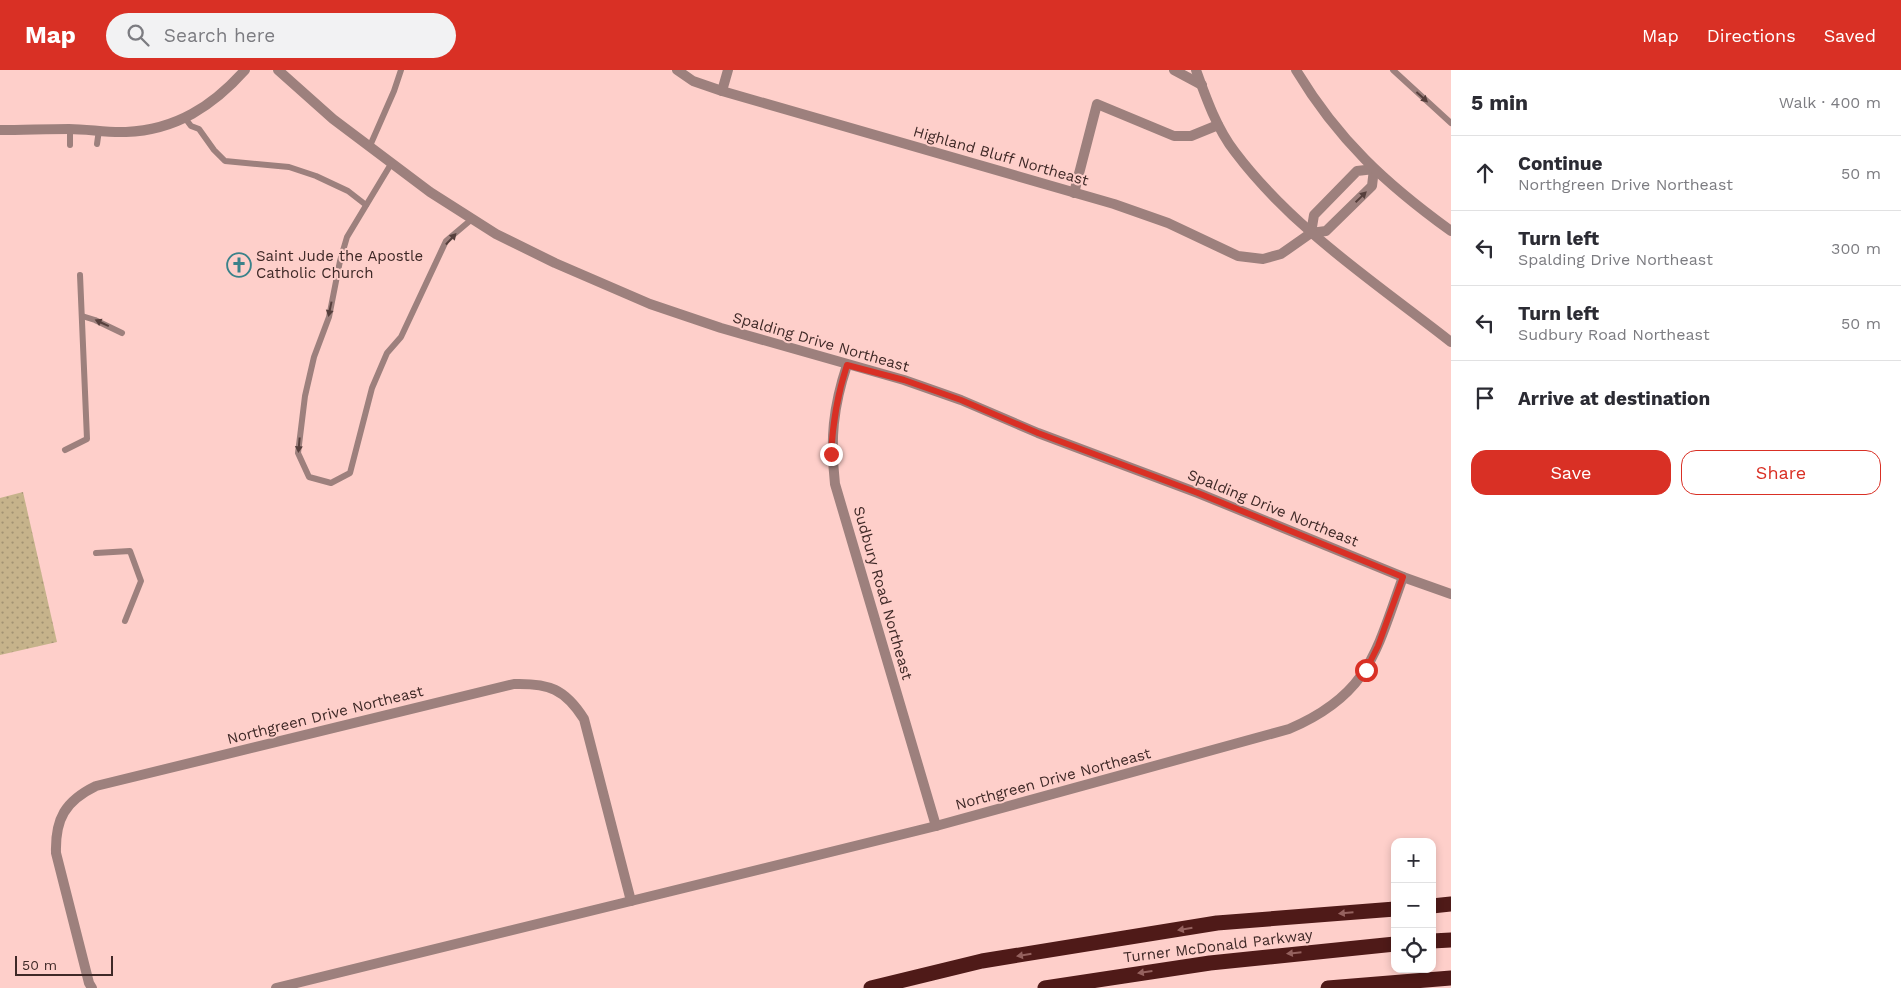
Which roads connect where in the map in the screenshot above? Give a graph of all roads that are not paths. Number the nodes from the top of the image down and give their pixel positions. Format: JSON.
{"nodes":[{"id":1,"x":245,"y":70,"type":"edge"},
{"id":2,"x":278,"y":70,"type":"edge"},
{"id":3,"x":401,"y":70,"type":"edge"},
{"id":4,"x":676,"y":70,"type":"edge"},
{"id":5,"x":728,"y":70,"type":"edge"},
{"id":6,"x":1174,"y":70,"type":"edge"},
{"id":7,"x":1196,"y":70,"type":"edge"},
{"id":8,"x":1296,"y":70,"type":"edge"},
{"id":9,"x":1393,"y":70,"type":"edge"},
{"id":10,"x":1202,"y":85,"type":"junction"},
{"id":11,"x":722,"y":91,"type":"junction"},
{"id":12,"x":185,"y":118,"type":"junction"},
{"id":13,"x":1451,"y":123,"type":"edge"},
{"id":14,"x":1218,"y":125,"type":"junction"},
{"id":15,"x":70,"y":129,"type":"junction"},
{"id":16,"x":0,"y":130,"type":"edge"},
{"id":17,"x":99,"y":130,"type":"junction"},
{"id":18,"x":97,"y":144,"type":"dead end"},
{"id":19,"x":70,"y":145,"type":"dead end"},
{"id":20,"x":369,"y":148,"type":"junction"},
{"id":21,"x":391,"y":164,"type":"junction"},
{"id":22,"x":1374,"y":169,"type":"junction"},
{"id":23,"x":1074,"y":193,"type":"junction"},
{"id":24,"x":366,"y":205,"type":"junction"},
{"id":25,"x":472,"y":219,"type":"junction"},
{"id":26,"x":1451,"y":231,"type":"edge"},
{"id":27,"x":1311,"y":233,"type":"junction"},
{"id":28,"x":80,"y":275,"type":"dead end"},
{"id":29,"x":82,"y":316,"type":"junction"},
{"id":30,"x":122,"y":333,"type":"dead end"},
{"id":31,"x":1451,"y":342,"type":"edge"},
{"id":32,"x":847,"y":365,"type":"junction"},
{"id":33,"x":65,"y":450,"type":"dead end"},
{"id":34,"x":96,"y":553,"type":"dead end"},
{"id":35,"x":1403,"y":577,"type":"junction"},
{"id":36,"x":1451,"y":594,"type":"edge"},
{"id":37,"x":125,"y":621,"type":"dead end"},
{"id":38,"x":936,"y":826,"type":"junction"},
{"id":39,"x":631,"y":902,"type":"junction"},
{"id":40,"x":1451,"y":904,"type":"edge"},
{"id":41,"x":1436,"y":906,"type":"edge"},
{"id":42,"x":1391,"y":909,"type":"edge"},
{"id":43,"x":1451,"y":940,"type":"edge"},
{"id":44,"x":1436,"y":941,"type":"edge"},
{"id":45,"x":1391,"y":944,"type":"edge"},
{"id":46,"x":1451,"y":978,"type":"edge"},
{"id":47,"x":92,"y":988,"type":"edge"},
{"id":48,"x":276,"y":988,"type":"edge"},
{"id":49,"x":870,"y":988,"type":"edge"},
{"id":50,"x":1046,"y":988,"type":"edge"},
{"id":51,"x":1328,"y":988,"type":"edge"}],
"edges":[{"from":1,"to":12,"type":"street"},
{"from":2,"to":20,"type":"street","name":"Spalding Drive Northeast"},
{"from":3,"to":20,"type":"lane"},
{"from":4,"to":11,"type":"street","name":"Highland Bluff Northeast"},
{"from":5,"to":11,"type":"street"},
{"from":6,"to":10,"type":"street"},
{"from":7,"to":10,"type":"street"},
{"from":8,"to":22,"type":"street"},
{"from":9,"to":13,"type":"lane","one_way":true},
{"from":10,"to":14,"type":"street"},
{"from":11,"to":23,"type":"street","name":"Highland Bluff Northeast"},
{"from":12,"to":17,"type":"street"},
{"from":12,"to":24,"type":"lane"},
{"from":14,"to":23,"type":"street"},
{"from":14,"to":27,"type":"street"},
{"from":15,"to":16,"type":"street"},
{"from":15,"to":17,"type":"street"},
{"from":15,"to":19,"type":"lane"},
{"from":17,"to":18,"type":"lane"},
{"from":20,"to":21,"type":"street","name":"Spalding Drive Northeast"},
{"from":21,"to":24,"type":"lane"},
{"from":21,"to":25,"type":"street","name":"Spalding Drive Northeast"},
{"from":22,"to":26,"type":"street"},
{"from":27,"to":22,"type":"street","name":"Highland Bluff Northeast","one_way":true},
{"from":22,"to":27,"type":"street"},
{"from":23,"to":27,"type":"street","name":"Highland Bluff Northeast"},
{"from":24,"to":25,"type":"lane","one_way":true},
{"from":25,"to":32,"type":"street","name":"Spalding Drive Northeast"},
{"from":27,"to":31,"type":"street"},
{"from":28,"to":29,"type":"lane"},
{"from":30,"to":29,"type":"lane","one_way":true},
{"from":29,"to":33,"type":"lane"},
{"from":32,"to":35,"type":"street","name":"Spalding Drive Northeast"},
{"from":32,"to":38,"type":"street","name":"Sudbury Road Northeast"},
{"from":34,"to":37,"type":"lane"},
{"from":35,"to":36,"type":"street","name":"Spalding Drive Northeast"},
{"from":35,"to":38,"type":"street","name":"Northgreen Drive Northeast"},
{"from":38,"to":39,"type":"street","name":"Northgreen Drive Northeast"},
{"from":39,"to":47,"type":"street","name":"Northgreen Drive Northeast"},
{"from":39,"to":48,"type":"street","name":"Northgreen Drive Northeast"},
{"from":40,"to":41,"type":"highway"},
{"from":42,"to":49,"type":"highway","one_way":true},
{"from":43,"to":44,"type":"highway"},
{"from":45,"to":50,"type":"highway","name":"Turner McDonald Parkway","one_way":true},
{"from":46,"to":51,"type":"highway"}]}
